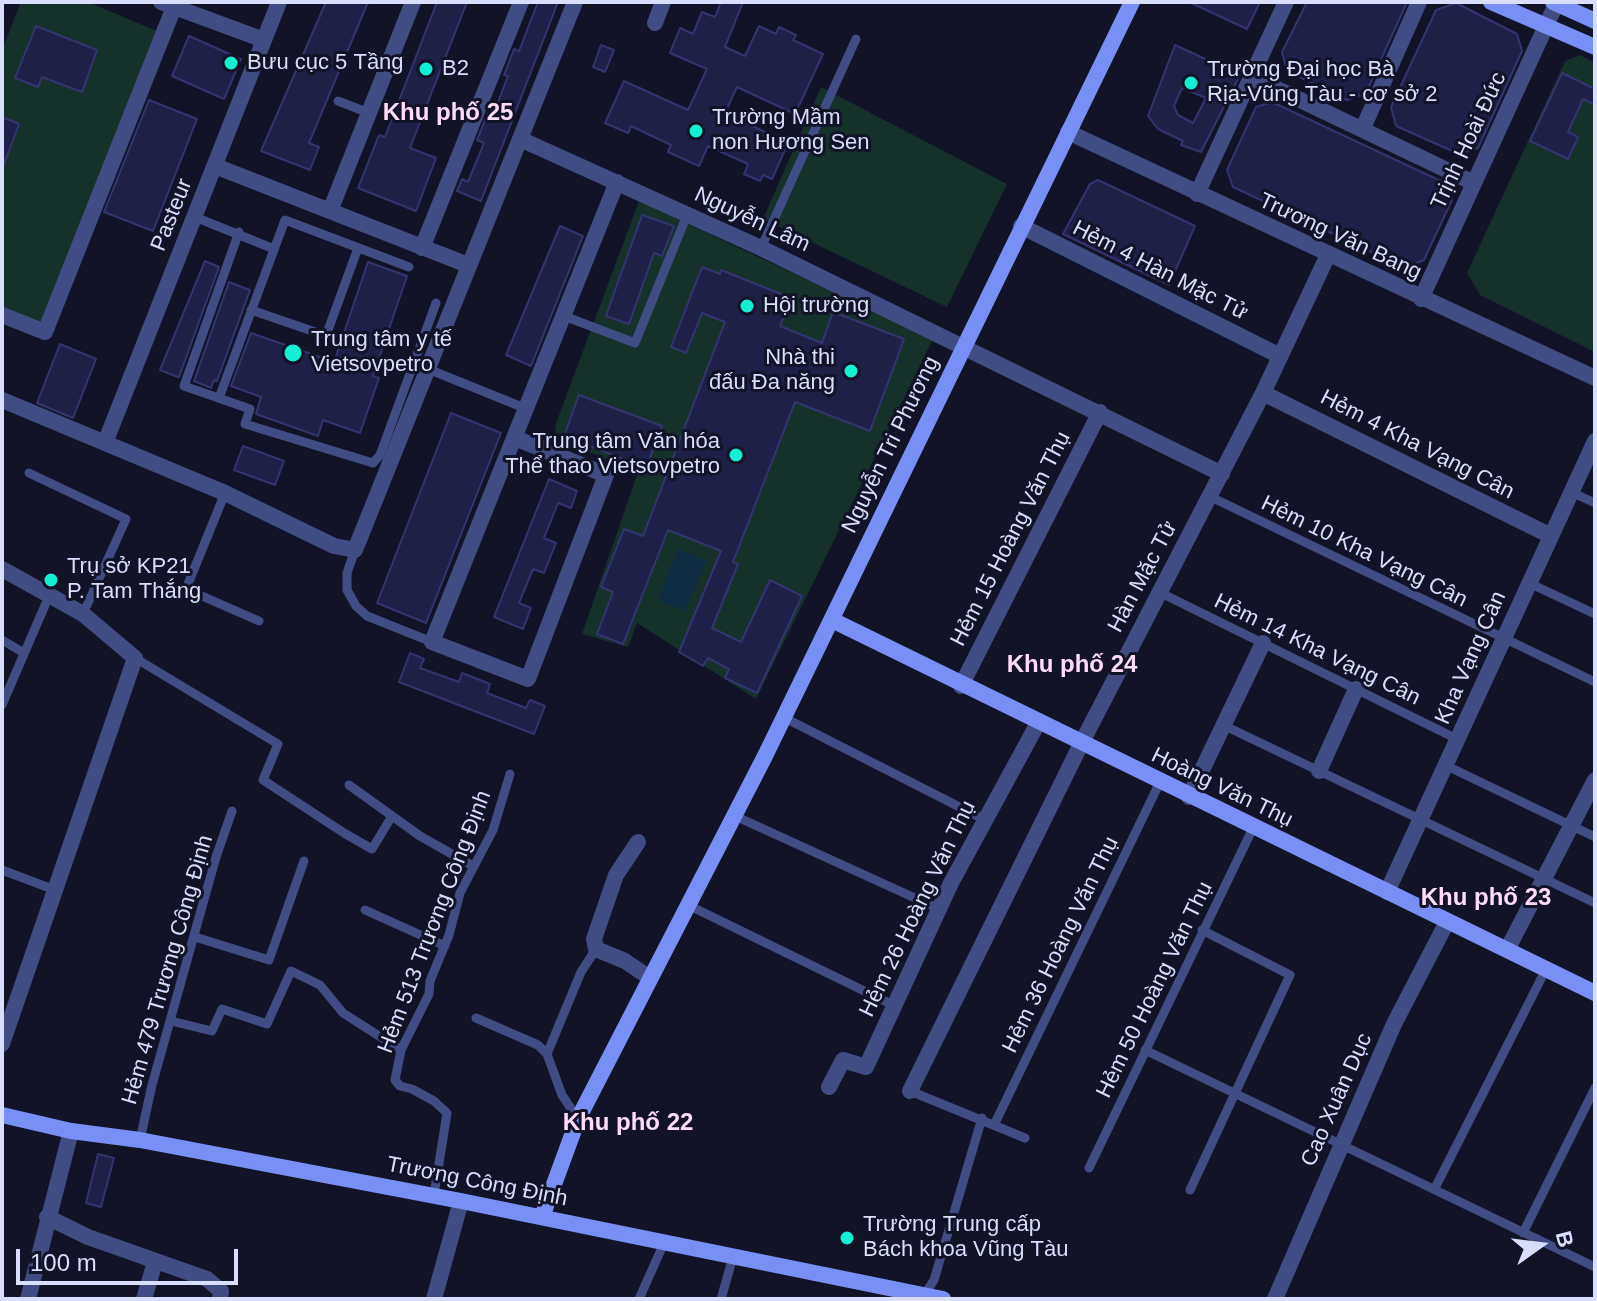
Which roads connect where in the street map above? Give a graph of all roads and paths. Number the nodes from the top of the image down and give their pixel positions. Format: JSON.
{"nodes":[{"id":1,"x":279,"y":2,"type":"edge"},
{"id":2,"x":413,"y":2,"type":"edge"},
{"id":3,"x":521,"y":2,"type":"edge"},
{"id":4,"x":575,"y":2,"type":"edge"},
{"id":5,"x":663,"y":2,"type":"edge"},
{"id":6,"x":1132,"y":2,"type":"edge"},
{"id":7,"x":1286,"y":2,"type":"edge"},
{"id":8,"x":1419,"y":2,"type":"edge"},
{"id":9,"x":1491,"y":2,"type":"edge"},
{"id":10,"x":1555,"y":2,"type":"edge"},
{"id":11,"x":168,"y":5,"type":"edge"},
{"id":12,"x":1595,"y":21,"type":"edge"},
{"id":13,"x":655,"y":23,"type":"dead end"},
{"id":14,"x":1545,"y":26,"type":"junction"},
{"id":15,"x":856,"y":39,"type":"dead end"},
{"id":16,"x":264,"y":40,"type":"junction"},
{"id":17,"x":1594,"y":44,"type":"edge"},
{"id":18,"x":1252,"y":77,"type":"junction"},
{"id":19,"x":338,"y":101,"type":"dead end"},
{"id":20,"x":369,"y":113,"type":"junction"},
{"id":21,"x":1363,"y":128,"type":"junction"},
{"id":22,"x":1068,"y":132,"type":"junction"},
{"id":23,"x":520,"y":139,"type":"junction"},
{"id":24,"x":215,"y":166,"type":"junction"},
{"id":25,"x":617,"y":182,"type":"junction"},
{"id":26,"x":1474,"y":183,"type":"junction"},
{"id":27,"x":1197,"y":194,"type":"junction"},
{"id":28,"x":330,"y":211,"type":"junction"},
{"id":29,"x":687,"y":215,"type":"junction"},
{"id":30,"x":195,"y":217,"type":"junction"},
{"id":31,"x":1021,"y":226,"type":"junction"},
{"id":32,"x":239,"y":232,"type":"junction"},
{"id":33,"x":358,"y":248,"type":"junction"},
{"id":34,"x":422,"y":248,"type":"junction"},
{"id":35,"x":761,"y":248,"type":"junction"},
{"id":36,"x":274,"y":249,"type":"junction"},
{"id":37,"x":1328,"y":255,"type":"junction"},
{"id":38,"x":468,"y":265,"type":"junction"},
{"id":39,"x":409,"y":267,"type":"dead end"},
{"id":40,"x":1421,"y":299,"type":"junction"},
{"id":41,"x":436,"y":303,"type":"dead end"},
{"id":42,"x":251,"y":310,"type":"junction"},
{"id":43,"x":2,"y":315,"type":"edge"},
{"id":44,"x":564,"y":316,"type":"junction"},
{"id":45,"x":964,"y":345,"type":"junction"},
{"id":46,"x":1280,"y":356,"type":"junction"},
{"id":47,"x":428,"y":369,"type":"junction"},
{"id":48,"x":1595,"y":378,"type":"edge"},
{"id":49,"x":1263,"y":393,"type":"junction"},
{"id":50,"x":219,"y":398,"type":"junction"},
{"id":51,"x":2,"y":400,"type":"edge"},
{"id":52,"x":527,"y":409,"type":"junction"},
{"id":53,"x":1100,"y":412,"type":"junction"},
{"id":54,"x":515,"y":438,"type":"junction"},
{"id":55,"x":1595,"y":441,"type":"edge"},
{"id":56,"x":105,"y":443,"type":"junction"},
{"id":57,"x":29,"y":473,"type":"dead end"},
{"id":58,"x":1222,"y":474,"type":"junction"},
{"id":59,"x":1571,"y":492,"type":"junction"},
{"id":60,"x":225,"y":493,"type":"junction"},
{"id":61,"x":1211,"y":497,"type":"junction"},
{"id":62,"x":1595,"y":503,"type":"edge"},
{"id":63,"x":1551,"y":536,"type":"junction"},
{"id":64,"x":355,"y":550,"type":"junction"},
{"id":65,"x":2,"y":569,"type":"edge"},
{"id":66,"x":1529,"y":583,"type":"junction"},
{"id":67,"x":1159,"y":592,"type":"junction"},
{"id":68,"x":49,"y":596,"type":"junction"},
{"id":69,"x":83,"y":614,"type":"junction"},
{"id":70,"x":1595,"y":614,"type":"edge"},
{"id":71,"x":832,"y":620,"type":"junction"},
{"id":72,"x":259,"y":621,"type":"dead end"},
{"id":73,"x":1502,"y":639,"type":"junction"},
{"id":74,"x":2,"y":640,"type":"edge"},
{"id":75,"x":432,"y":642,"type":"junction"},
{"id":76,"x":1263,"y":643,"type":"junction"},
{"id":77,"x":24,"y":653,"type":"junction"},
{"id":78,"x":135,"y":658,"type":"junction"},
{"id":79,"x":1595,"y":682,"type":"edge"},
{"id":80,"x":961,"y":686,"type":"junction"},
{"id":81,"x":1356,"y":689,"type":"junction"},
{"id":82,"x":2,"y":705,"type":"edge"},
{"id":83,"x":783,"y":717,"type":"junction"},
{"id":84,"x":1038,"y":723,"type":"junction"},
{"id":85,"x":1223,"y":725,"type":"junction"},
{"id":86,"x":1459,"y":740,"type":"junction"},
{"id":87,"x":1081,"y":744,"type":"junction"},
{"id":88,"x":1447,"y":766,"type":"junction"},
{"id":89,"x":1319,"y":771,"type":"junction"},
{"id":90,"x":510,"y":774,"type":"dead end"},
{"id":91,"x":1595,"y":780,"type":"edge"},
{"id":92,"x":1160,"y":782,"type":"junction"},
{"id":93,"x":349,"y":785,"type":"dead end"},
{"id":94,"x":1189,"y":797,"type":"junction"},
{"id":95,"x":232,"y":811,"type":"dead end"},
{"id":96,"x":392,"y":816,"type":"junction"},
{"id":97,"x":735,"y":816,"type":"junction"},
{"id":98,"x":985,"y":820,"type":"junction"},
{"id":99,"x":1421,"y":821,"type":"junction"},
{"id":100,"x":1571,"y":825,"type":"junction"},
{"id":101,"x":1253,"y":828,"type":"junction"},
{"id":102,"x":1595,"y":837,"type":"edge"},
{"id":103,"x":638,"y":842,"type":"dead end"},
{"id":104,"x":304,"y":861,"type":"dead end"},
{"id":105,"x":473,"y":866,"type":"junction"},
{"id":106,"x":2,"y":870,"type":"edge"},
{"id":107,"x":1544,"y":877,"type":"junction"},
{"id":108,"x":55,"y":890,"type":"junction"},
{"id":109,"x":1387,"y":892,"type":"junction"},
{"id":110,"x":1595,"y":903,"type":"edge"},
{"id":111,"x":688,"y":905,"type":"junction"},
{"id":112,"x":939,"y":909,"type":"junction"},
{"id":113,"x":365,"y":910,"type":"dead end"},
{"id":114,"x":1447,"y":922,"type":"junction"},
{"id":115,"x":1202,"y":930,"type":"dead end"},
{"id":116,"x":195,"y":937,"type":"junction"},
{"id":117,"x":445,"y":946,"type":"junction"},
{"id":118,"x":596,"y":949,"type":"junction"},
{"id":119,"x":1507,"y":950,"type":"junction"},
{"id":120,"x":1546,"y":969,"type":"junction"},
{"id":121,"x":650,"y":978,"type":"junction"},
{"id":122,"x":1595,"y":993,"type":"edge"},
{"id":123,"x":895,"y":1006,"type":"junction"},
{"id":124,"x":476,"y":1018,"type":"dead end"},
{"id":125,"x":171,"y":1021,"type":"junction"},
{"id":126,"x":2,"y":1044,"type":"edge"},
{"id":127,"x":401,"y":1050,"type":"junction"},
{"id":128,"x":1145,"y":1050,"type":"junction"},
{"id":129,"x":547,"y":1054,"type":"junction"},
{"id":130,"x":829,"y":1087,"type":"dead end"},
{"id":131,"x":1595,"y":1088,"type":"edge"},
{"id":132,"x":910,"y":1091,"type":"joint"},
{"id":133,"x":1235,"y":1093,"type":"junction"},
{"id":134,"x":2,"y":1115,"type":"edge"},
{"id":135,"x":982,"y":1118,"type":"junction"},
{"id":136,"x":578,"y":1119,"type":"junction"},
{"id":137,"x":995,"y":1123,"type":"junction"},
{"id":138,"x":71,"y":1131,"type":"junction"},
{"id":139,"x":1025,"y":1138,"type":"dead end"},
{"id":140,"x":140,"y":1140,"type":"junction"},
{"id":141,"x":1341,"y":1144,"type":"junction"},
{"id":142,"x":1089,"y":1168,"type":"dead end"},
{"id":143,"x":1435,"y":1188,"type":"junction"},
{"id":144,"x":1190,"y":1190,"type":"dead end"},
{"id":145,"x":434,"y":1195,"type":"junction"},
{"id":146,"x":461,"y":1201,"type":"junction"},
{"id":147,"x":47,"y":1217,"type":"junction"},
{"id":148,"x":542,"y":1217,"type":"junction"},
{"id":149,"x":1523,"y":1233,"type":"junction"},
{"id":150,"x":664,"y":1243,"type":"junction"},
{"id":151,"x":733,"y":1257,"type":"junction"},
{"id":152,"x":155,"y":1262,"type":"junction"},
{"id":153,"x":1595,"y":1267,"type":"edge"},
{"id":154,"x":923,"y":1297,"type":"edge"},
{"id":155,"x":28,"y":1299,"type":"edge"},
{"id":156,"x":144,"y":1299,"type":"edge"},
{"id":157,"x":220,"y":1299,"type":"edge"},
{"id":158,"x":434,"y":1299,"type":"edge"},
{"id":159,"x":639,"y":1299,"type":"edge"},
{"id":160,"x":721,"y":1299,"type":"edge"},
{"id":161,"x":943,"y":1299,"type":"edge"},
{"id":162,"x":1275,"y":1299,"type":"edge"}],
"edges":[{"from":1,"to":16,"type":"street","name":"Pasteur"},
{"from":2,"to":20,"type":"street"},
{"from":3,"to":34,"type":"street"},
{"from":4,"to":23,"type":"street"},
{"from":5,"to":13,"type":"street"},
{"from":6,"to":22,"type":"street","name":"Nguyễn Tri Phương"},
{"from":7,"to":18,"type":"street"},
{"from":8,"to":21,"type":"street"},
{"from":9,"to":14,"type":"street"},
{"from":10,"to":12,"type":"street"},
{"from":10,"to":14,"type":"street","name":"Trịnh Hoài Đức"},
{"from":11,"to":16,"type":"street"},
{"from":11,"to":43,"type":"street"},
{"from":14,"to":17,"type":"street"},
{"from":14,"to":26,"type":"street","name":"Trịnh Hoài Đức"},
{"from":15,"to":35,"type":"lane"},
{"from":16,"to":24,"type":"street","name":"Pasteur"},
{"from":18,"to":21,"type":"street"},
{"from":18,"to":27,"type":"street"},
{"from":19,"to":20,"type":"lane"},
{"from":20,"to":28,"type":"street"},
{"from":21,"to":26,"type":"street"},
{"from":22,"to":27,"type":"street","name":"Trương Văn Bang"},
{"from":22,"to":31,"type":"street","name":"Nguyễn Tri Phương"},
{"from":23,"to":25,"type":"street","name":"Nguyễn Lâm"},
{"from":23,"to":38,"type":"street"},
{"from":24,"to":28,"type":"street"},
{"from":24,"to":30,"type":"street","name":"Pasteur"},
{"from":25,"to":29,"type":"street","name":"Nguyễn Lâm"},
{"from":25,"to":44,"type":"street"},
{"from":26,"to":40,"type":"street","name":"Trịnh Hoài Đức"},
{"from":27,"to":37,"type":"street","name":"Trương Văn Bang"},
{"from":28,"to":34,"type":"street"},
{"from":29,"to":35,"type":"street","name":"Nguyễn Lâm"},
{"from":29,"to":44,"type":"lane"},
{"from":30,"to":32,"type":"lane"},
{"from":30,"to":56,"type":"street","name":"Pasteur"},
{"from":31,"to":45,"type":"street","name":"Nguyễn Tri Phương"},
{"from":31,"to":46,"type":"street","name":"Hẻm 4 Hàn Mặc Tử"},
{"from":32,"to":36,"type":"lane"},
{"from":32,"to":50,"type":"lane"},
{"from":33,"to":36,"type":"lane"},
{"from":33,"to":39,"type":"lane"},
{"from":33,"to":42,"type":"lane"},
{"from":34,"to":38,"type":"street"},
{"from":35,"to":45,"type":"street","name":"Nguyễn Lâm"},
{"from":36,"to":42,"type":"lane"},
{"from":37,"to":40,"type":"street","name":"Trương Văn Bang"},
{"from":37,"to":46,"type":"street","name":"Hàn Mặc Tử"},
{"from":38,"to":47,"type":"street"},
{"from":40,"to":48,"type":"street","name":"Trương Văn Bang"},
{"from":41,"to":50,"type":"lane"},
{"from":42,"to":50,"type":"lane"},
{"from":44,"to":52,"type":"street"},
{"from":45,"to":53,"type":"street","name":"Nguyễn Lâm"},
{"from":45,"to":71,"type":"street","name":"Nguyễn Tri Phương"},
{"from":46,"to":49,"type":"street","name":"Hàn Mặc Tử"},
{"from":47,"to":52,"type":"lane"},
{"from":47,"to":64,"type":"street"},
{"from":49,"to":58,"type":"street","name":"Hàn Mặc Tử"},
{"from":49,"to":63,"type":"street","name":"Hẻm 4 Kha Vạng Cân"},
{"from":51,"to":56,"type":"street"},
{"from":52,"to":54,"type":"street"},
{"from":53,"to":58,"type":"street","name":"Nguyễn Lâm"},
{"from":53,"to":80,"type":"street","name":"Hẻm 15 Hoàng Văn Thụ"},
{"from":54,"to":75,"type":"street"},
{"from":54,"to":75,"type":"street"},
{"from":55,"to":59,"type":"street","name":"Kha Vạng Cân"},
{"from":56,"to":60,"type":"street"},
{"from":57,"to":69,"type":"lane"},
{"from":58,"to":61,"type":"street","name":"Hàn Mặc Tử"},
{"from":59,"to":62,"type":"lane"},
{"from":59,"to":63,"type":"street","name":"Kha Vạng Cân"},
{"from":60,"to":64,"type":"street"},
{"from":60,"to":72,"type":"lane"},
{"from":61,"to":67,"type":"street","name":"Hàn Mặc Tử"},
{"from":61,"to":73,"type":"lane","name":"Hẻm 10 Kha Vạng Cân"},
{"from":63,"to":66,"type":"street","name":"Kha Vạng Cân"},
{"from":64,"to":75,"type":"lane"},
{"from":65,"to":68,"type":"street"},
{"from":66,"to":70,"type":"lane"},
{"from":66,"to":73,"type":"street","name":"Kha Vạng Cân"},
{"from":67,"to":76,"type":"lane","name":"Hẻm 14 Kha Vạng Cân"},
{"from":67,"to":87,"type":"street","name":"Hàn Mặc Tử"},
{"from":68,"to":69,"type":"street"},
{"from":68,"to":77,"type":"lane"},
{"from":69,"to":78,"type":"street"},
{"from":71,"to":80,"type":"street","name":"Hoàng Văn Thụ"},
{"from":71,"to":83,"type":"street","name":"Nguyễn Tri Phương"},
{"from":73,"to":79,"type":"lane","name":"Hẻm 10 Kha Vạng Cân"},
{"from":73,"to":86,"type":"street","name":"Kha Vạng Cân"},
{"from":74,"to":77,"type":"lane"},
{"from":76,"to":81,"type":"lane","name":"Hẻm 14 Kha Vạng Cân"},
{"from":76,"to":85,"type":"street"},
{"from":77,"to":82,"type":"lane"},
{"from":78,"to":96,"type":"lane"},
{"from":78,"to":108,"type":"street"},
{"from":80,"to":84,"type":"street","name":"Hoàng Văn Thụ"},
{"from":81,"to":86,"type":"lane","name":"Hẻm 14 Kha Vạng Cân"},
{"from":81,"to":89,"type":"street"},
{"from":83,"to":97,"type":"street","name":"Nguyễn Tri Phương"},
{"from":83,"to":98,"type":"lane"},
{"from":84,"to":87,"type":"street","name":"Hoàng Văn Thụ"},
{"from":84,"to":98,"type":"street","name":"Hẻm 26 Hoàng Văn Thụ"},
{"from":85,"to":89,"type":"lane"},
{"from":85,"to":94,"type":"street"},
{"from":86,"to":88,"type":"street","name":"Kha Vạng Cân"},
{"from":87,"to":92,"type":"street","name":"Hoàng Văn Thụ"},
{"from":87,"to":132,"type":"street","name":"Hàn Mặc Tử"},
{"from":88,"to":99,"type":"street","name":"Kha Vạng Cân"},
{"from":88,"to":100,"type":"lane"},
{"from":89,"to":99,"type":"lane"},
{"from":90,"to":105,"type":"lane","name":"Hẻm 513 Trương Công Định"},
{"from":91,"to":100,"type":"street"},
{"from":92,"to":94,"type":"street","name":"Hoàng Văn Thụ"},
{"from":92,"to":137,"type":"lane","name":"Hẻm 36 Hoàng Văn Thụ"},
{"from":93,"to":96,"type":"lane"},
{"from":94,"to":101,"type":"street","name":"Hoàng Văn Thụ"},
{"from":95,"to":116,"type":"lane","name":"Hẻm 479 Trương Công Định"},
{"from":96,"to":105,"type":"lane"},
{"from":97,"to":111,"type":"street","name":"Nguyễn Tri Phương"},
{"from":97,"to":112,"type":"lane"},
{"from":98,"to":112,"type":"street","name":"Hẻm 26 Hoàng Văn Thụ"},
{"from":99,"to":107,"type":"lane"},
{"from":99,"to":109,"type":"street","name":"Kha Vạng Cân"},
{"from":100,"to":102,"type":"lane"},
{"from":100,"to":107,"type":"street"},
{"from":101,"to":109,"type":"street","name":"Hoàng Văn Thụ"},
{"from":101,"to":128,"type":"lane","name":"Hẻm 50 Hoàng Văn Thụ"},
{"from":103,"to":118,"type":"street"},
{"from":104,"to":116,"type":"lane"},
{"from":105,"to":117,"type":"lane","name":"Hẻm 513 Trương Công Định"},
{"from":106,"to":108,"type":"lane"},
{"from":107,"to":110,"type":"lane"},
{"from":107,"to":119,"type":"street"},
{"from":108,"to":126,"type":"street"},
{"from":109,"to":114,"type":"street","name":"Hoàng Văn Thụ"},
{"from":111,"to":121,"type":"street","name":"Nguyễn Tri Phương"},
{"from":111,"to":123,"type":"lane"},
{"from":112,"to":123,"type":"street","name":"Hẻm 26 Hoàng Văn Thụ"},
{"from":113,"to":117,"type":"lane"},
{"from":114,"to":119,"type":"street","name":"Hoàng Văn Thụ"},
{"from":114,"to":141,"type":"street","name":"Cao Xuân Dục"},
{"from":115,"to":133,"type":"lane"},
{"from":116,"to":125,"type":"lane","name":"Hẻm 479 Trương Công Định"},
{"from":117,"to":127,"type":"lane","name":"Hẻm 513 Trương Công Định"},
{"from":118,"to":121,"type":"street"},
{"from":118,"to":129,"type":"lane"},
{"from":119,"to":120,"type":"street","name":"Hoàng Văn Thụ"},
{"from":120,"to":122,"type":"street","name":"Hoàng Văn Thụ"},
{"from":120,"to":143,"type":"lane"},
{"from":121,"to":136,"type":"street","name":"Nguyễn Tri Phương"},
{"from":123,"to":130,"type":"street","name":"Hẻm 26 Hoàng Văn Thụ"},
{"from":124,"to":129,"type":"lane"},
{"from":125,"to":127,"type":"lane"},
{"from":125,"to":140,"type":"lane","name":"Hẻm 479 Trương Công Định"},
{"from":127,"to":145,"type":"lane","name":"Hẻm 513 Trương Công Định"},
{"from":128,"to":133,"type":"lane"},
{"from":128,"to":142,"type":"lane","name":"Hẻm 50 Hoàng Văn Thụ"},
{"from":129,"to":136,"type":"lane"},
{"from":131,"to":149,"type":"lane"},
{"from":132,"to":135,"type":"lane"},
{"from":133,"to":141,"type":"lane"},
{"from":133,"to":144,"type":"lane"},
{"from":134,"to":138,"type":"street","name":"Trương Công Định"},
{"from":135,"to":137,"type":"lane"},
{"from":135,"to":154,"type":"lane"},
{"from":136,"to":148,"type":"street","name":"Nguyễn Tri Phương"},
{"from":137,"to":139,"type":"lane"},
{"from":138,"to":140,"type":"street","name":"Trương Công Định"},
{"from":138,"to":147,"type":"street"},
{"from":140,"to":145,"type":"street","name":"Trương Công Định"},
{"from":141,"to":143,"type":"lane"},
{"from":141,"to":162,"type":"street","name":"Cao Xuân Dục"},
{"from":143,"to":149,"type":"lane"},
{"from":145,"to":146,"type":"street","name":"Trương Công Định"},
{"from":146,"to":148,"type":"street","name":"Trương Công Định"},
{"from":146,"to":158,"type":"street"},
{"from":147,"to":152,"type":"street"},
{"from":147,"to":155,"type":"street"},
{"from":148,"to":150,"type":"street","name":"Trương Công Định"},
{"from":149,"to":153,"type":"lane"},
{"from":150,"to":151,"type":"street","name":"Trương Công Định"},
{"from":150,"to":159,"type":"lane"},
{"from":151,"to":154,"type":"street","name":"Trương Công Định"},
{"from":151,"to":160,"type":"lane"},
{"from":152,"to":156,"type":"street"},
{"from":152,"to":157,"type":"street"},
{"from":154,"to":161,"type":"street","name":"Trương Công Định"}]}
